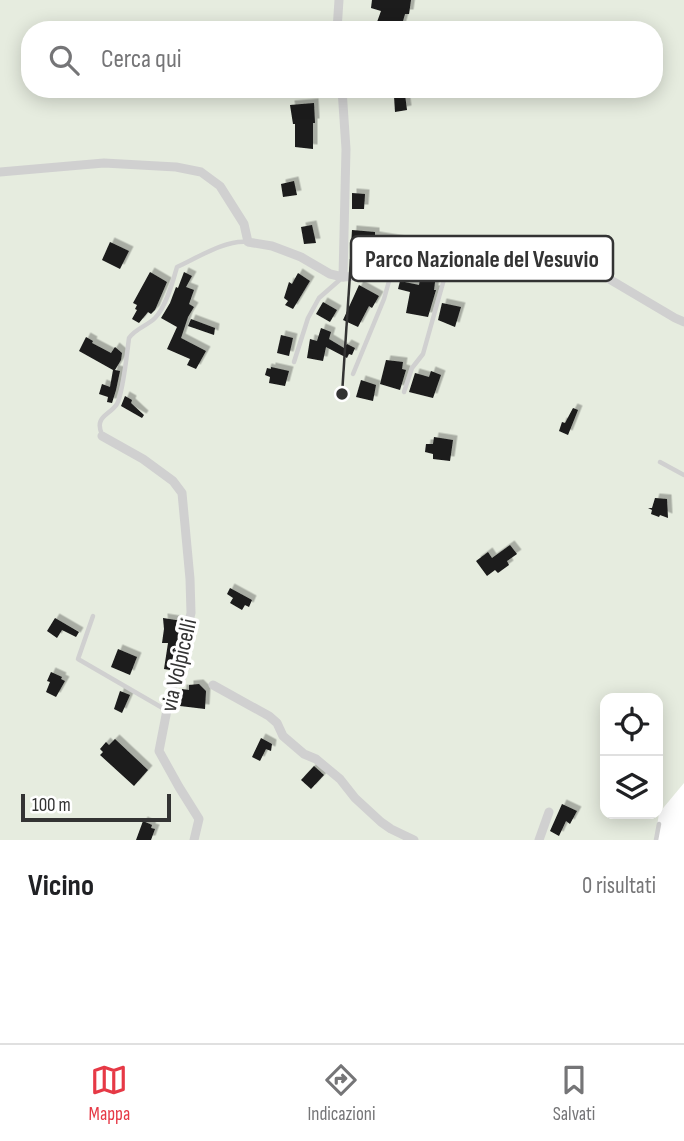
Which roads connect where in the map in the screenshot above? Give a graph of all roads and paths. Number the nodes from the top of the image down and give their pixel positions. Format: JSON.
{"nodes":[{"id":1,"x":338,"y":0,"type":"edge"},
{"id":2,"x":337,"y":21,"type":"edge"},
{"id":3,"x":343,"y":98,"type":"edge"},
{"id":4,"x":0,"y":172,"type":"edge"},
{"id":5,"x":248,"y":242,"type":"junction"},
{"id":6,"x":448,"y":264,"type":"junction"},
{"id":7,"x":391,"y":271,"type":"junction"},
{"id":8,"x":343,"y":277,"type":"junction"},
{"id":9,"x":684,"y":322,"type":"edge"},
{"id":10,"x":295,"y":362,"type":"dead end"},
{"id":11,"x":353,"y":374,"type":"dead end"},
{"id":12,"x":404,"y":392,"type":"dead end"},
{"id":13,"x":102,"y":436,"type":"joint"},
{"id":14,"x":660,"y":463,"type":"dead end"},
{"id":15,"x":684,"y":475,"type":"edge"},
{"id":16,"x":93,"y":616,"type":"dead end"},
{"id":17,"x":213,"y":685,"type":"dead end"},
{"id":18,"x":167,"y":710,"type":"junction"},
{"id":19,"x":549,"y":812,"type":"dead end"},
{"id":20,"x":659,"y":824,"type":"dead end"},
{"id":21,"x":194,"y":840,"type":"edge"},
{"id":22,"x":414,"y":840,"type":"edge"},
{"id":23,"x":538,"y":840,"type":"edge"},
{"id":24,"x":656,"y":840,"type":"edge"}],
"edges":[{"from":1,"to":2,"type":"street"},
{"from":3,"to":8,"type":"street"},
{"from":4,"to":5,"type":"street"},
{"from":5,"to":8,"type":"street"},
{"from":5,"to":13,"type":"lane"},
{"from":6,"to":7,"type":"street"},
{"from":6,"to":9,"type":"street"},
{"from":6,"to":12,"type":"lane"},
{"from":7,"to":8,"type":"street"},
{"from":7,"to":11,"type":"lane"},
{"from":8,"to":10,"type":"lane"},
{"from":13,"to":18,"type":"street","name":"via Volpicelli"},
{"from":14,"to":15,"type":"lane"},
{"from":16,"to":18,"type":"lane"},
{"from":17,"to":22,"type":"street"},
{"from":18,"to":21,"type":"street","name":"via Volpicelli"},
{"from":19,"to":23,"type":"street"},
{"from":20,"to":24,"type":"lane"}]}
